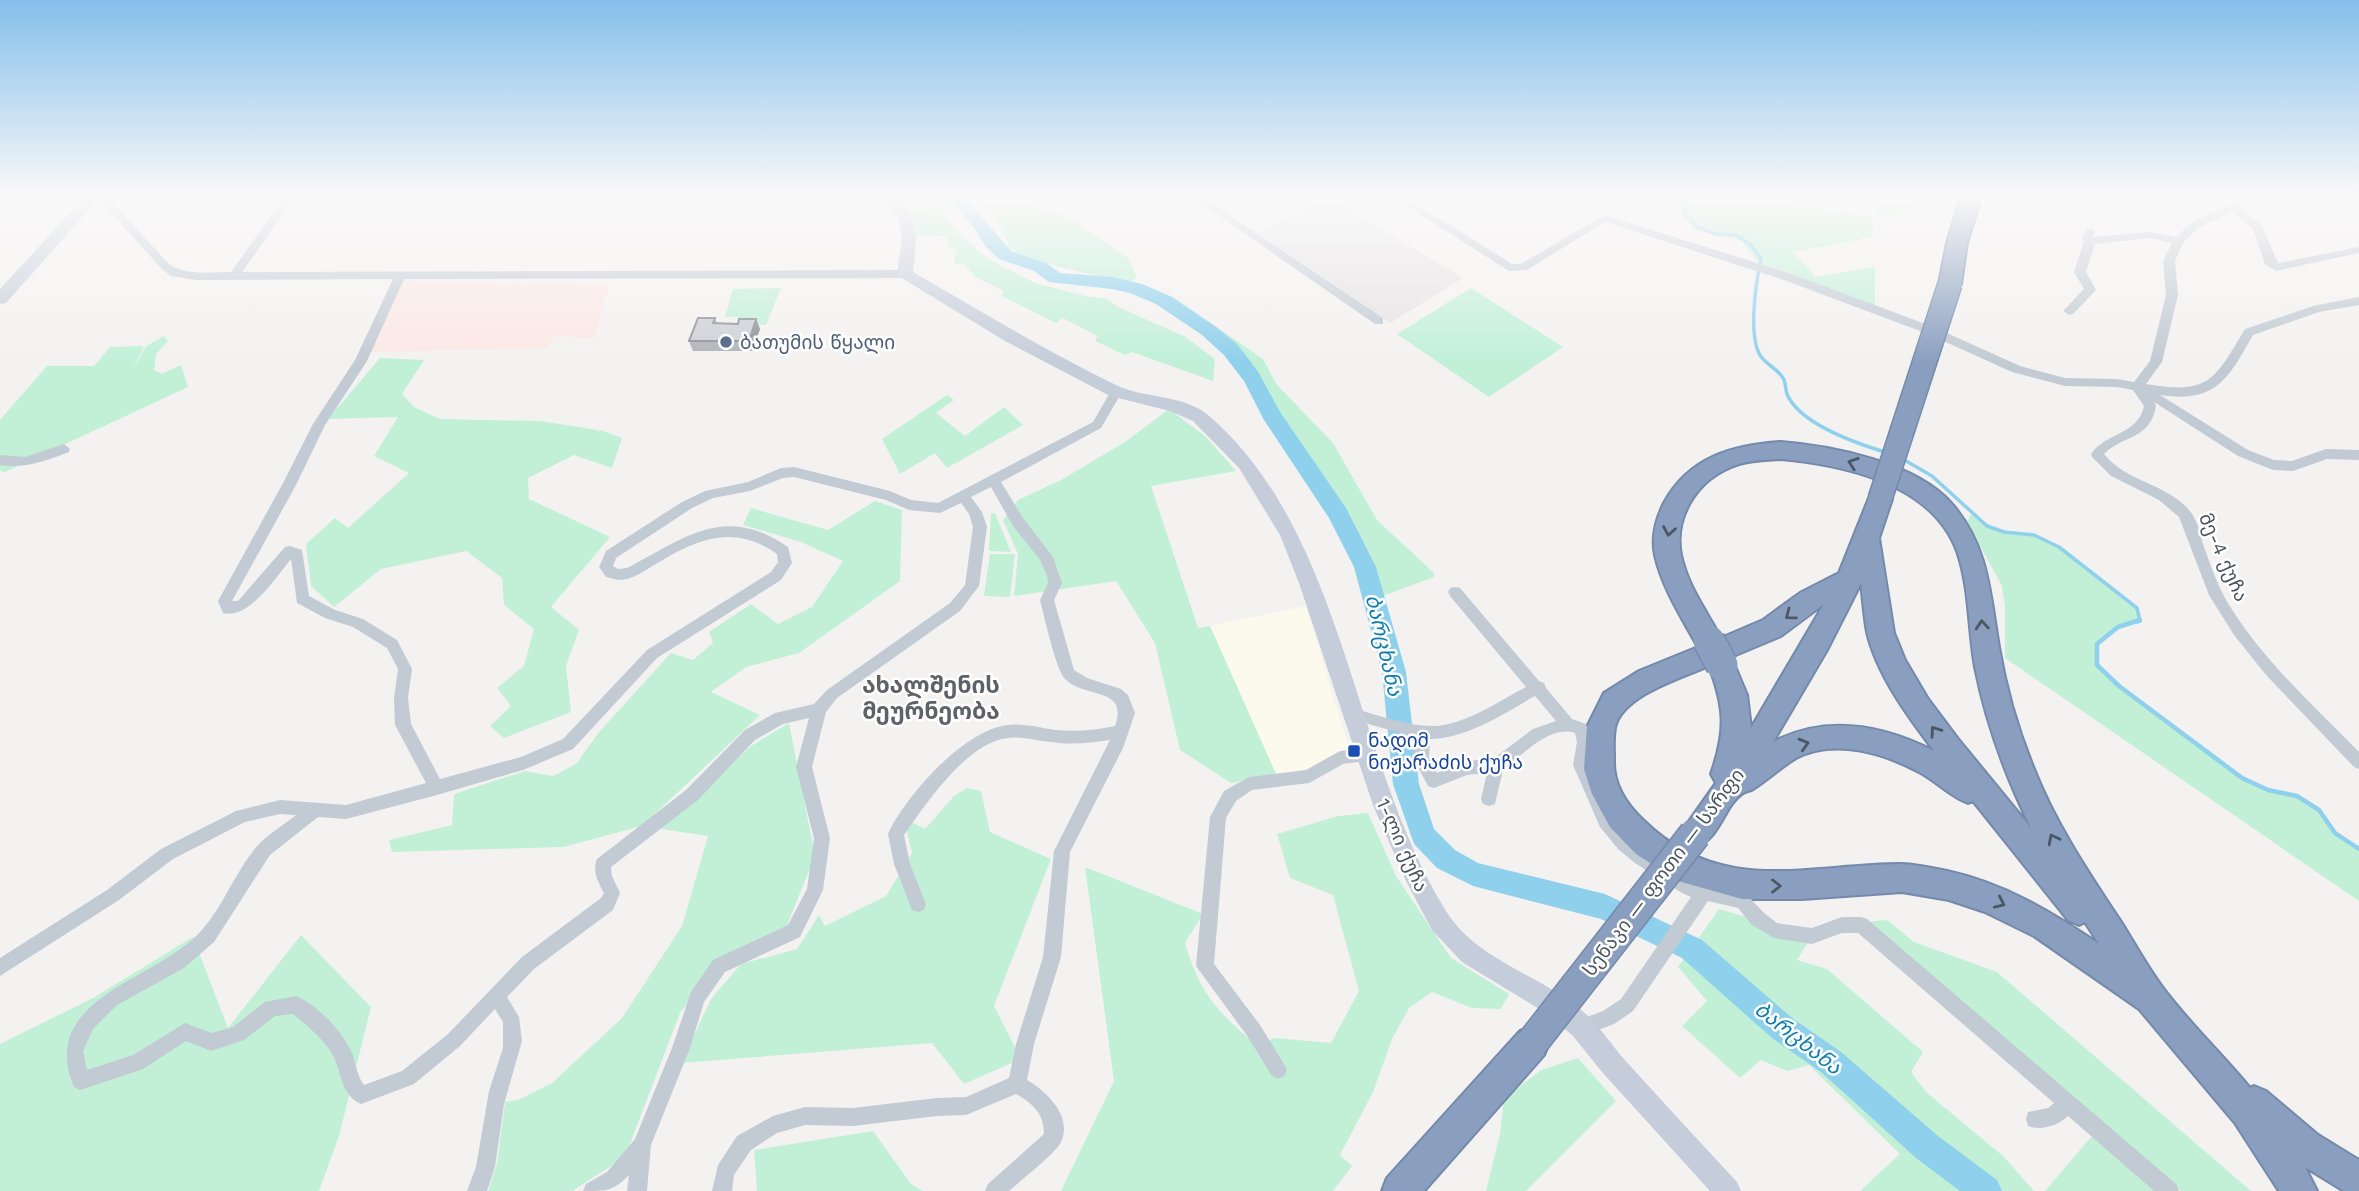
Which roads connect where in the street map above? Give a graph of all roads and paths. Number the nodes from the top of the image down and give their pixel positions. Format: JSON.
{"nodes":[{"id":1,"x":42,"y":253,"type":"edge"},
{"id":2,"x":153,"y":253,"type":"edge"},
{"id":3,"x":251,"y":253,"type":"edge"},
{"id":4,"x":907,"y":253,"type":"edge"},
{"id":5,"x":1279,"y":253,"type":"edge"},
{"id":6,"x":1486,"y":253,"type":"edge"},
{"id":7,"x":1548,"y":253,"type":"edge"},
{"id":8,"x":1713,"y":253,"type":"edge"},
{"id":9,"x":1955,"y":253,"type":"edge"},
{"id":10,"x":2085,"y":253,"type":"edge"},
{"id":11,"x":2173,"y":253,"type":"edge"},
{"id":12,"x":2268,"y":253,"type":"edge"},
{"id":13,"x":2346,"y":253,"type":"edge"},
{"id":14,"x":905,"y":274,"type":"junction"},
{"id":15,"x":400,"y":275,"type":"junction"},
{"id":16,"x":234,"y":276,"type":"junction"},
{"id":17,"x":0,"y":299,"type":"edge"},
{"id":18,"x":2359,"y":300,"type":"edge"},
{"id":19,"x":2069,"y":312,"type":"dead end"},
{"id":20,"x":1379,"y":321,"type":"dead end"},
{"id":21,"x":2137,"y":386,"type":"junction"},
{"id":22,"x":1116,"y":392,"type":"junction"},
{"id":23,"x":64,"y":449,"type":"dead end"},
{"id":24,"x":2359,"y":455,"type":"edge"},
{"id":25,"x":0,"y":460,"type":"edge"},
{"id":26,"x":993,"y":480,"type":"junction"},
{"id":27,"x":963,"y":496,"type":"junction"},
{"id":28,"x":1868,"y":540,"type":"junction"},
{"id":29,"x":1848,"y":580,"type":"junction"},
{"id":30,"x":1455,"y":592,"type":"dead end"},
{"id":31,"x":1539,"y":687,"type":"junction"},
{"id":32,"x":819,"y":709,"type":"junction"},
{"id":33,"x":1352,"y":714,"type":"junction"},
{"id":34,"x":1567,"y":724,"type":"junction"},
{"id":35,"x":1419,"y":730,"type":"junction"},
{"id":36,"x":1121,"y":731,"type":"junction"},
{"id":37,"x":1367,"y":755,"type":"junction"},
{"id":38,"x":2359,"y":762,"type":"edge"},
{"id":39,"x":1496,"y":766,"type":"junction"},
{"id":40,"x":437,"y":788,"type":"junction"},
{"id":41,"x":1489,"y":799,"type":"dead end"},
{"id":42,"x":315,"y":810,"type":"junction"},
{"id":43,"x":1710,"y":814,"type":"junction"},
{"id":44,"x":2023,"y":841,"type":"junction"},
{"id":45,"x":1704,"y":892,"type":"junction"},
{"id":46,"x":918,"y":904,"type":"dead end"},
{"id":47,"x":0,"y":968,"type":"edge"},
{"id":48,"x":494,"y":997,"type":"junction"},
{"id":49,"x":2153,"y":1002,"type":"junction"},
{"id":50,"x":1582,"y":1027,"type":"junction"},
{"id":51,"x":1532,"y":1043,"type":"joint"},
{"id":52,"x":2209,"y":1066,"type":"junction"},
{"id":53,"x":1278,"y":1070,"type":"dead end"},
{"id":54,"x":1017,"y":1084,"type":"junction"},
{"id":55,"x":2066,"y":1103,"type":"junction"},
{"id":56,"x":2035,"y":1119,"type":"dead end"},
{"id":57,"x":642,"y":1145,"type":"junction"},
{"id":58,"x":2359,"y":1180,"type":"edge"},
{"id":59,"x":477,"y":1191,"type":"edge"},
{"id":60,"x":593,"y":1191,"type":"edge"},
{"id":61,"x":637,"y":1191,"type":"edge"},
{"id":62,"x":722,"y":1191,"type":"edge"},
{"id":63,"x":995,"y":1191,"type":"edge"},
{"id":64,"x":1400,"y":1191,"type":"edge"},
{"id":65,"x":1728,"y":1191,"type":"edge"},
{"id":66,"x":2169,"y":1191,"type":"edge"},
{"id":67,"x":2299,"y":1191,"type":"edge"}],
"edges":[{"from":1,"to":17,"type":"main road"},
{"from":2,"to":16,"type":"street"},
{"from":3,"to":16,"type":"street"},
{"from":4,"to":14,"type":"main road"},
{"from":5,"to":20,"type":"street"},
{"from":6,"to":7,"type":"street"},
{"from":8,"to":21,"type":"street"},
{"from":9,"to":28,"type":"highway","name":"სენაკი — ფოთი — სარფი","bridge":true},
{"from":10,"to":19,"type":"street"},
{"from":11,"to":21,"type":"street"},
{"from":12,"to":13,"type":"street"},
{"from":14,"to":15,"type":"street"},
{"from":14,"to":22,"type":"main road"},
{"from":15,"to":16,"type":"street"},
{"from":15,"to":40,"type":"street"},
{"from":18,"to":21,"type":"street"},
{"from":21,"to":24,"type":"street"},
{"from":21,"to":38,"type":"street","name":"მე-4 ქუჩა"},
{"from":22,"to":26,"type":"street"},
{"from":22,"to":33,"type":"main road","name":"1-ლი ქუჩა"},
{"from":23,"to":25,"type":"street"},
{"from":26,"to":27,"type":"street"},
{"from":26,"to":36,"type":"street"},
{"from":27,"to":32,"type":"street"},
{"from":27,"to":40,"type":"street"},
{"from":28,"to":29,"type":"highway","name":"სენაკი — ფოთი — სარფი"},
{"from":44,"to":28,"type":"highway","one_way":true},
{"from":29,"to":43,"type":"highway","name":"სენაკი — ფოთი — სარფი"},
{"from":29,"to":49,"type":"highway","one_way":true},
{"from":30,"to":31,"type":"street"},
{"from":31,"to":34,"type":"street"},
{"from":31,"to":35,"type":"street"},
{"from":32,"to":48,"type":"street"},
{"from":32,"to":57,"type":"street"},
{"from":33,"to":35,"type":"street"},
{"from":33,"to":37,"type":"main road","name":"1-ლი ქუჩა"},
{"from":34,"to":39,"type":"street"},
{"from":34,"to":45,"type":"street"},
{"from":35,"to":39,"type":"street"},
{"from":36,"to":46,"type":"street"},
{"from":36,"to":54,"type":"street"},
{"from":37,"to":50,"type":"main road","name":"1-ლი ქუჩა"},
{"from":37,"to":53,"type":"street"},
{"from":39,"to":41,"type":"street"},
{"from":40,"to":42,"type":"street"},
{"from":42,"to":47,"type":"street"},
{"from":42,"to":48,"type":"street"},
{"from":43,"to":44,"type":"highway","one_way":true},
{"from":49,"to":43,"type":"highway","one_way":true},
{"from":43,"to":51,"type":"highway","name":"სენაკი — ფოთი — სარფი","bridge":true},
{"from":44,"to":49,"type":"highway"},
{"from":45,"to":50,"type":"street"},
{"from":45,"to":55,"type":"street"},
{"from":48,"to":59,"type":"street"},
{"from":49,"to":52,"type":"highway"},
{"from":50,"to":65,"type":"main road","name":"1-ლი ქუჩა"},
{"from":51,"to":64,"type":"highway","name":"სენაკი — ფოთი — სარფი"},
{"from":52,"to":58,"type":"highway"},
{"from":52,"to":67,"type":"highway"},
{"from":54,"to":62,"type":"street"},
{"from":54,"to":63,"type":"street"},
{"from":55,"to":56,"type":"street"},
{"from":55,"to":66,"type":"street"},
{"from":57,"to":60,"type":"street"},
{"from":57,"to":61,"type":"street"}]}
